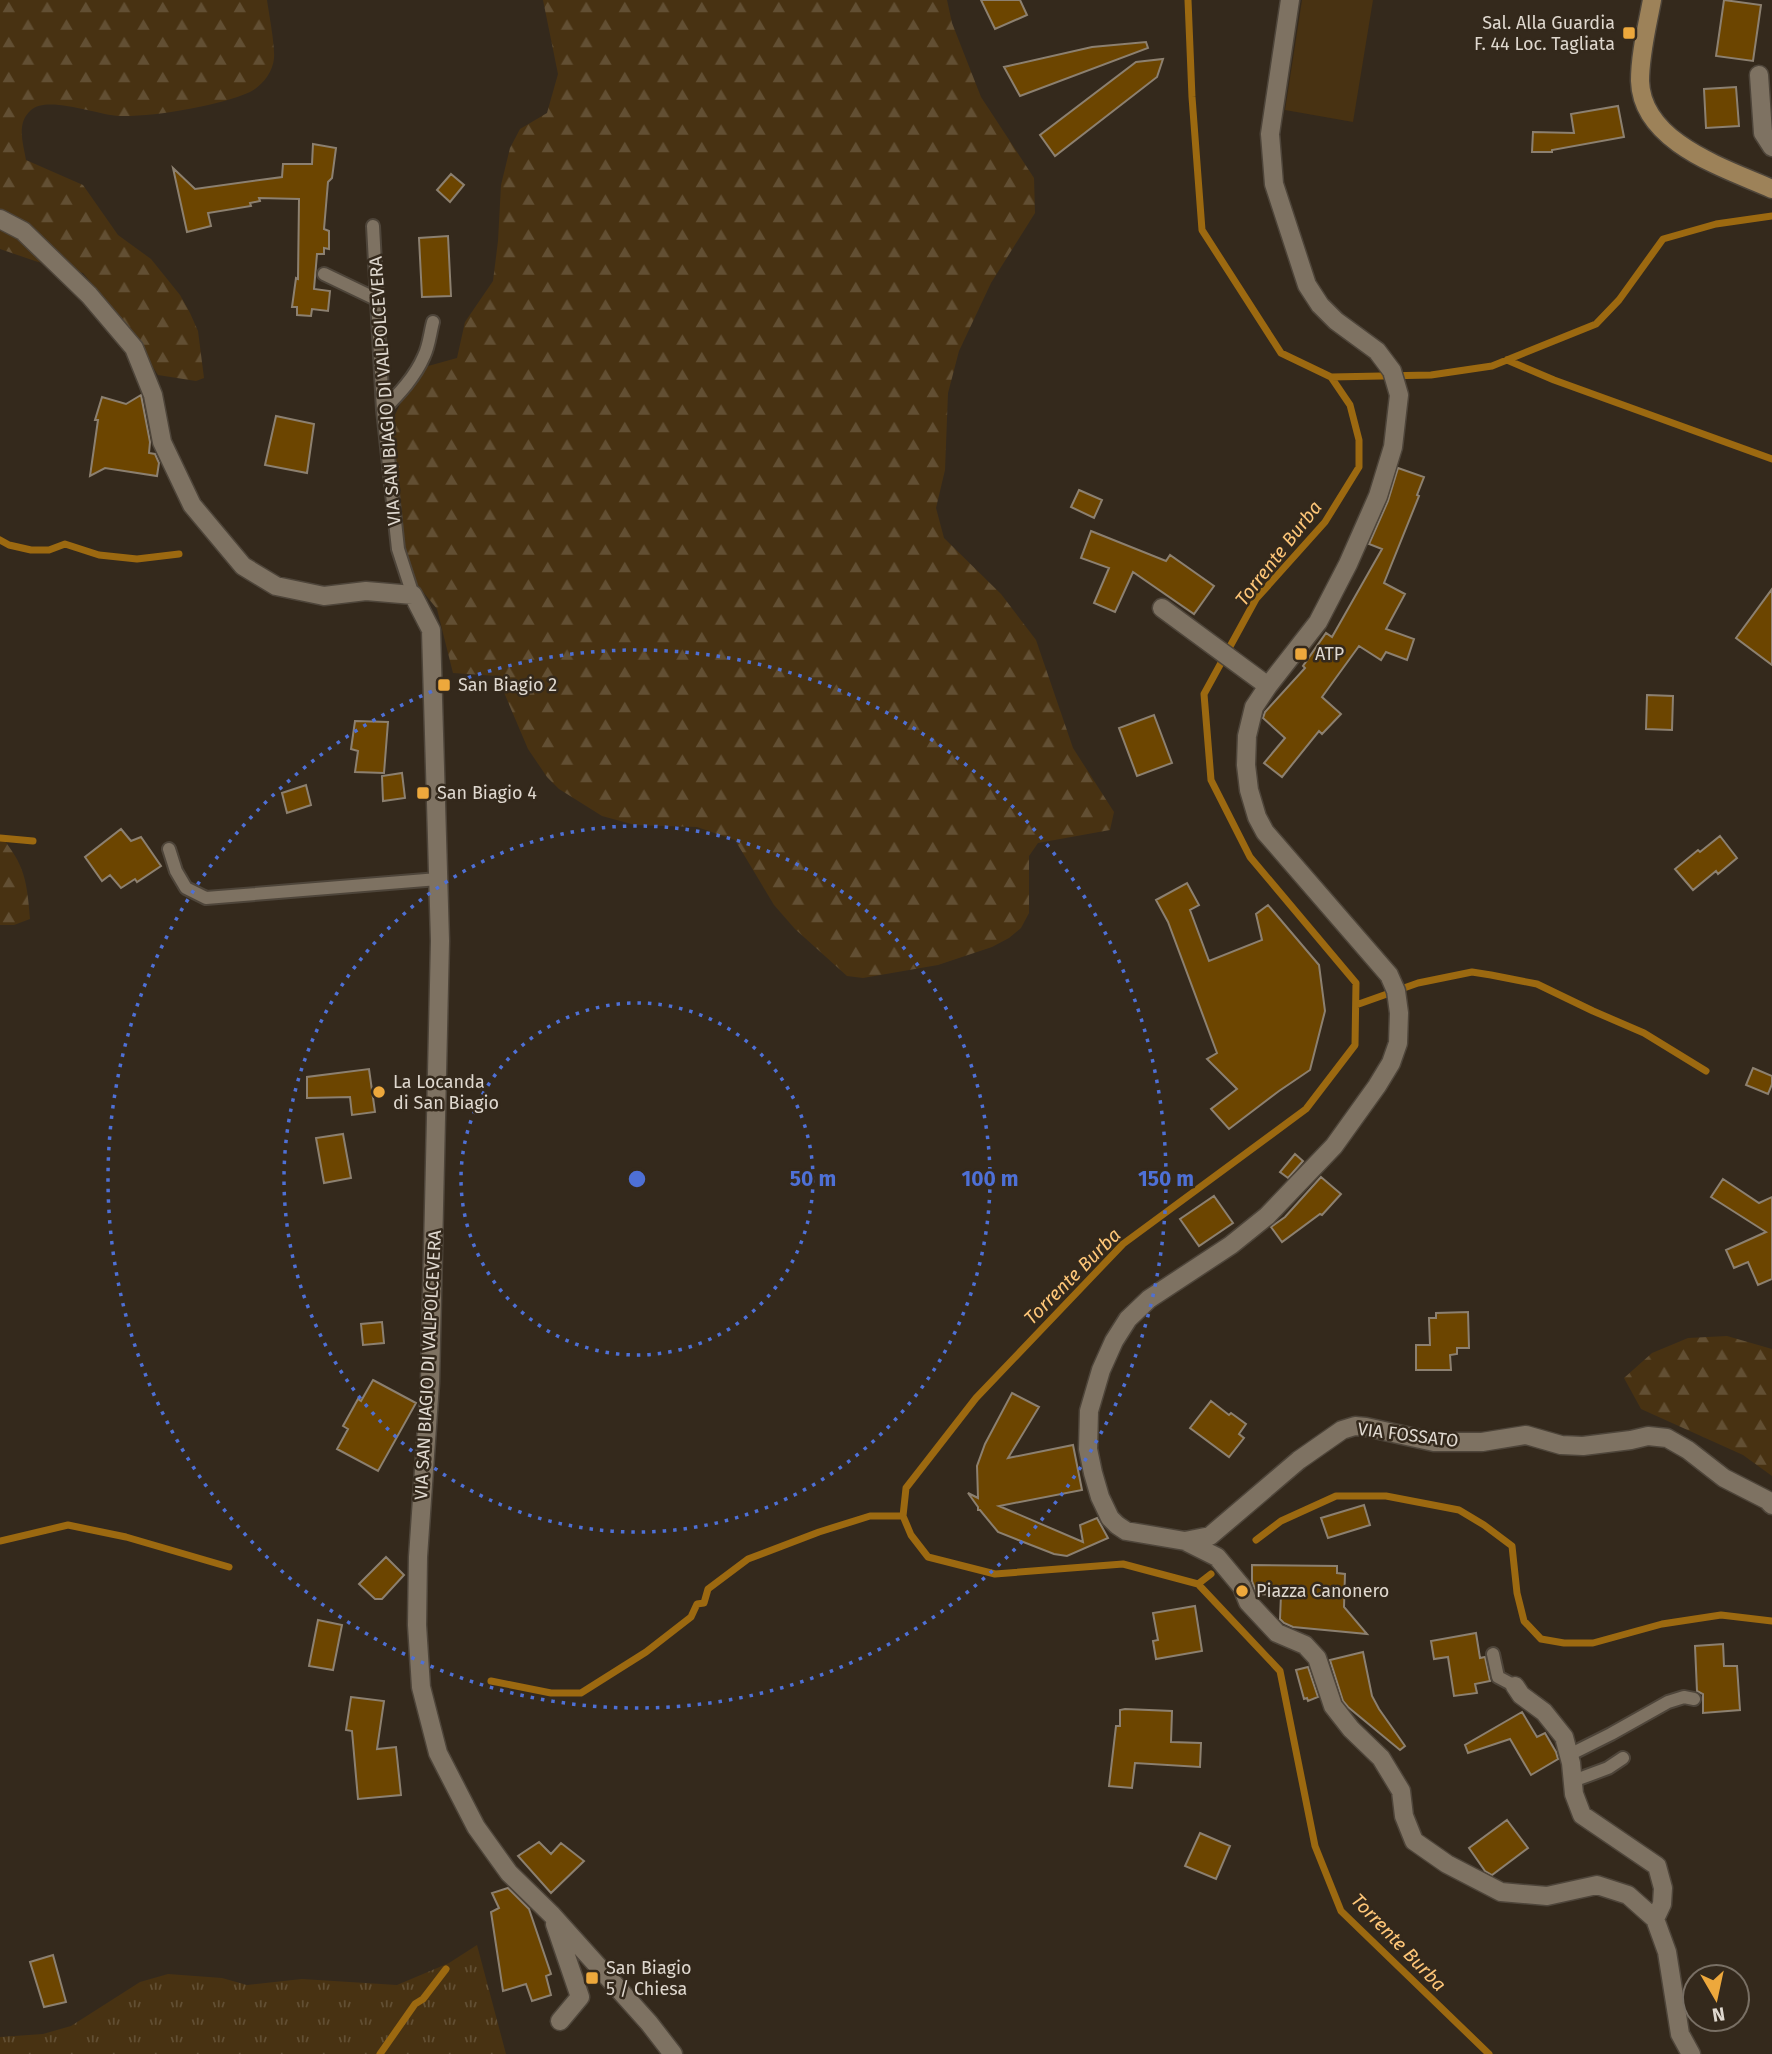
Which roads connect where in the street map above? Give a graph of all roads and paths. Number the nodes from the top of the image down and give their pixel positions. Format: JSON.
{"nodes":[{"id":1,"x":1290,"y":0,"type":"edge"},
{"id":2,"x":1652,"y":0,"type":"edge"},
{"id":3,"x":1759,"y":75,"type":"dead end"},
{"id":4,"x":1772,"y":146,"type":"edge"},
{"id":5,"x":1772,"y":189,"type":"edge"},
{"id":6,"x":0,"y":219,"type":"edge"},
{"id":7,"x":373,"y":226,"type":"dead end"},
{"id":8,"x":324,"y":274,"type":"dead end"},
{"id":9,"x":376,"y":299,"type":"junction"},
{"id":10,"x":433,"y":322,"type":"dead end"},
{"id":11,"x":383,"y":411,"type":"junction"},
{"id":12,"x":413,"y":595,"type":"junction"},
{"id":13,"x":1162,"y":608,"type":"dead end"},
{"id":14,"x":1268,"y":686,"type":"junction"},
{"id":15,"x":169,"y":849,"type":"dead end"},
{"id":16,"x":438,"y":879,"type":"junction"},
{"id":17,"x":1772,"y":1506,"type":"edge"},
{"id":18,"x":1179,"y":1540,"type":"junction"},
{"id":19,"x":1493,"y":1654,"type":"dead end"},
{"id":20,"x":1514,"y":1692,"type":"joint"},
{"id":21,"x":1694,"y":1699,"type":"dead end"},
{"id":22,"x":1569,"y":1755,"type":"junction"},
{"id":23,"x":1623,"y":1758,"type":"dead end"},
{"id":24,"x":1573,"y":1781,"type":"junction"},
{"id":25,"x":552,"y":1915,"type":"junction"},
{"id":26,"x":1655,"y":1919,"type":"junction"},
{"id":27,"x":560,"y":2021,"type":"dead end"},
{"id":28,"x":673,"y":2054,"type":"edge"},
{"id":29,"x":1691,"y":2054,"type":"edge"}],
"edges":[{"from":1,"to":14,"type":"street"},
{"from":2,"to":5,"type":"main road"},
{"from":3,"to":4,"type":"street"},
{"from":6,"to":12,"type":"street"},
{"from":7,"to":9,"type":"lane","name":"VIA SAN BIAGIO DI VALPOLCEVERA"},
{"from":8,"to":9,"type":"lane"},
{"from":9,"to":11,"type":"lane","name":"VIA SAN BIAGIO DI VALPOLCEVERA"},
{"from":10,"to":11,"type":"lane"},
{"from":11,"to":12,"type":"lane","name":"VIA SAN BIAGIO DI VALPOLCEVERA"},
{"from":12,"to":16,"type":"street","name":"VIA SAN BIAGIO DI VALPOLCEVERA"},
{"from":13,"to":14,"type":"street"},
{"from":14,"to":18,"type":"street"},
{"from":15,"to":16,"type":"lane"},
{"from":16,"to":25,"type":"street","name":"VIA SAN BIAGIO DI VALPOLCEVERA"},
{"from":17,"to":18,"type":"street","name":"VIA FOSSATO"},
{"from":18,"to":26,"type":"street"},
{"from":19,"to":20,"type":"lane"},
{"from":20,"to":22,"type":"street"},
{"from":21,"to":22,"type":"lane"},
{"from":22,"to":24,"type":"street"},
{"from":23,"to":24,"type":"lane"},
{"from":24,"to":26,"type":"street"},
{"from":25,"to":27,"type":"street"},
{"from":25,"to":28,"type":"street","name":"VIA SAN BIAGIO DI VALPOLCEVERA"},
{"from":26,"to":29,"type":"street"}]}
